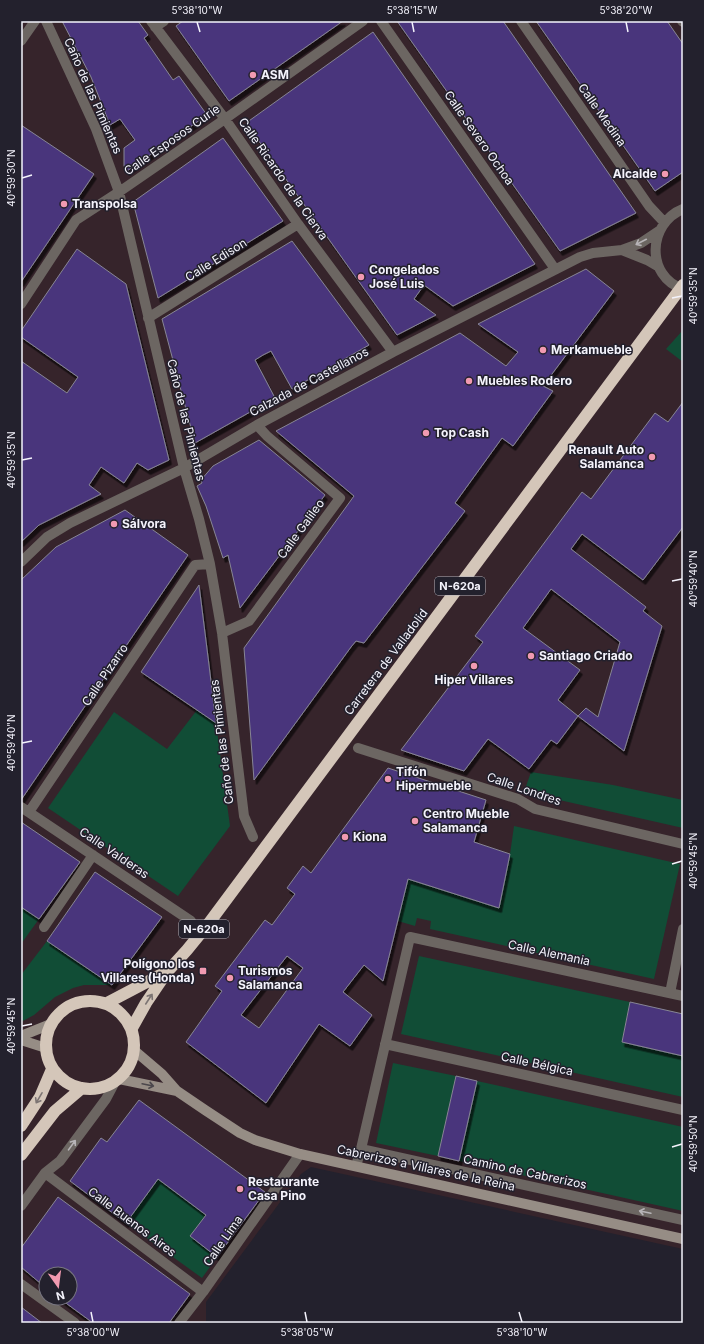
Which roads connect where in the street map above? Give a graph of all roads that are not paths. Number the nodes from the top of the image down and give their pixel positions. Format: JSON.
{"nodes":[{"id":1,"x":34,"y":21,"type":"edge"},
{"id":2,"x":46,"y":21,"type":"edge"},
{"id":3,"x":363,"y":21,"type":"edge"},
{"id":4,"x":381,"y":21,"type":"edge"},
{"id":5,"x":521,"y":21,"type":"edge"},
{"id":6,"x":156,"y":23,"type":"edge"},
{"id":7,"x":21,"y":42,"type":"edge"},
{"id":8,"x":225,"y":119,"type":"junction"},
{"id":9,"x":119,"y":192,"type":"junction"},
{"id":10,"x":683,"y":209,"type":"edge"},
{"id":11,"x":298,"y":224,"type":"junction"},
{"id":12,"x":662,"y":227,"type":"junction"},
{"id":13,"x":622,"y":250,"type":"junction"},
{"id":14,"x":659,"y":267,"type":"junction"},
{"id":15,"x":555,"y":269,"type":"junction"},
{"id":16,"x":682,"y":288,"type":"edge"},
{"id":17,"x":21,"y":304,"type":"edge"},
{"id":18,"x":148,"y":318,"type":"junction"},
{"id":19,"x":394,"y":352,"type":"junction"},
{"id":20,"x":257,"y":425,"type":"junction"},
{"id":21,"x":184,"y":468,"type":"junction"},
{"id":22,"x":21,"y":562,"type":"edge"},
{"id":23,"x":210,"y":564,"type":"junction"},
{"id":24,"x":222,"y":634,"type":"junction"},
{"id":25,"x":358,"y":748,"type":"dead end"},
{"id":26,"x":25,"y":809,"type":"edge"},
{"id":27,"x":253,"y":837,"type":"dead end"},
{"id":28,"x":683,"y":844,"type":"edge"},
{"id":29,"x":93,"y":855,"type":"junction"},
{"id":30,"x":191,"y":921,"type":"dead end"},
{"id":31,"x":44,"y":927,"type":"dead end"},
{"id":32,"x":683,"y":929,"type":"edge"},
{"id":33,"x":167,"y":972,"type":"junction"},
{"id":34,"x":670,"y":992,"type":"junction"},
{"id":35,"x":683,"y":996,"type":"edge"},
{"id":36,"x":107,"y":1004,"type":"junction"},
{"id":37,"x":52,"y":1024,"type":"junction"},
{"id":38,"x":132,"y":1028,"type":"junction"},
{"id":39,"x":21,"y":1036,"type":"edge"},
{"id":40,"x":21,"y":1040,"type":"edge"},
{"id":41,"x":385,"y":1044,"type":"junction"},
{"id":42,"x":46,"y":1048,"type":"junction"},
{"id":43,"x":134,"y":1051,"type":"junction"},
{"id":44,"x":52,"y":1069,"type":"junction"},
{"id":45,"x":117,"y":1080,"type":"junction"},
{"id":46,"x":82,"y":1088,"type":"junction"},
{"id":47,"x":176,"y":1091,"type":"junction"},
{"id":48,"x":683,"y":1110,"type":"edge"},
{"id":49,"x":21,"y":1126,"type":"edge"},
{"id":50,"x":362,"y":1149,"type":"junction"},
{"id":51,"x":300,"y":1154,"type":"junction"},
{"id":52,"x":21,"y":1156,"type":"edge"},
{"id":53,"x":356,"y":1166,"type":"junction"},
{"id":54,"x":45,"y":1173,"type":"junction"},
{"id":55,"x":21,"y":1206,"type":"edge"},
{"id":56,"x":683,"y":1220,"type":"edge"},
{"id":57,"x":683,"y":1239,"type":"edge"},
{"id":58,"x":21,"y":1284,"type":"edge"},
{"id":59,"x":203,"y":1292,"type":"junction"},
{"id":60,"x":75,"y":1323,"type":"edge"},
{"id":61,"x":179,"y":1323,"type":"edge"}],
"edges":[{"from":1,"to":7,"type":"street"},
{"from":2,"to":9,"type":"street","name":"Caño de las Pimientas"},
{"from":3,"to":8,"type":"street","name":"Calle Esposos Curie"},
{"from":4,"to":15,"type":"street","name":"Calle Severo Ochoa"},
{"from":5,"to":12,"type":"street","name":"Calle Medina"},
{"from":6,"to":8,"type":"street","name":"Calle Ricardo de la Cierva"},
{"from":8,"to":9,"type":"street","name":"Calle Esposos Curie"},
{"from":8,"to":11,"type":"street","name":"Calle Ricardo de la Cierva"},
{"from":9,"to":17,"type":"street","name":"Calle Esposos Curie"},
{"from":9,"to":18,"type":"street","name":"Caño de las Pimientas"},
{"from":10,"to":12,"type":"street"},
{"from":11,"to":18,"type":"street","name":"Calle Edison"},
{"from":11,"to":19,"type":"street","name":"Calle Ricardo de la Cierva"},
{"from":12,"to":13,"type":"street","name":"Calzada de Castellanos","one_way":true},
{"from":12,"to":14,"type":"street"},
{"from":13,"to":14,"type":"street","name":"Calzada de Castellanos"},
{"from":13,"to":15,"type":"street","name":"Calzada de Castellanos"},
{"from":14,"to":16,"type":"street","name":"Carretera de Valladolid"},
{"from":15,"to":19,"type":"street","name":"Calzada de Castellanos"},
{"from":16,"to":33,"type":"highway","name":"Carretera de Valladolid","number":"N-620a"},
{"from":18,"to":21,"type":"street","name":"Caño de las Pimientas"},
{"from":19,"to":20,"type":"street","name":"Calzada de Castellanos"},
{"from":20,"to":21,"type":"street","name":"Calzada de Castellanos"},
{"from":20,"to":24,"type":"street","name":"Calle Galileo"},
{"from":21,"to":22,"type":"street","name":"Calzada de Castellanos"},
{"from":21,"to":23,"type":"street","name":"Caño de las Pimientas"},
{"from":23,"to":24,"type":"street","name":"Caño de las Pimientas"},
{"from":23,"to":26,"type":"street","name":"Calle Pizarro"},
{"from":24,"to":27,"type":"street","name":"Caño de las Pimientas"},
{"from":25,"to":28,"type":"street","name":"Calle Londres"},
{"from":26,"to":29,"type":"street","name":"Calle Valderas"},
{"from":29,"to":30,"type":"street","name":"Calle Valderas"},
{"from":29,"to":31,"type":"street"},
{"from":32,"to":34,"type":"street"},
{"from":33,"to":36,"type":"highway","name":"Carretera de Valladolid","number":"N-620a"},
{"from":38,"to":33,"type":"highway","name":"Carretera de Valladolid","number":"N-620a","one_way":true},
{"from":34,"to":35,"type":"street","name":"Calle Alemania"},
{"from":34,"to":41,"type":"street","name":"Calle Alemania"},
{"from":36,"to":37,"type":"highway"},
{"from":36,"to":38,"type":"highway"},
{"from":37,"to":39,"type":"street"},
{"from":37,"to":42,"type":"highway"},
{"from":38,"to":43,"type":"highway"},
{"from":40,"to":42,"type":"street"},
{"from":41,"to":48,"type":"street","name":"Calle Bélgica"},
{"from":41,"to":50,"type":"street"},
{"from":42,"to":44,"type":"highway"},
{"from":43,"to":45,"type":"highway"},
{"from":43,"to":47,"type":"street","name":"Cabrerizos a Villares de la Reina"},
{"from":44,"to":46,"type":"highway"},
{"from":44,"to":49,"type":"highway","one_way":true},
{"from":45,"to":46,"type":"highway"},
{"from":45,"to":47,"type":"street","name":"Cabrerizos a Villares de la Reina","one_way":true},
{"from":54,"to":45,"type":"street","one_way":true},
{"from":46,"to":52,"type":"highway"},
{"from":47,"to":51,"type":"street","name":"Cabrerizos a Villares de la Reina"},
{"from":50,"to":53,"type":"street"},
{"from":56,"to":50,"type":"street","name":"Camino de Cabrerizos","one_way":true},
{"from":51,"to":53,"type":"street","name":"Cabrerizos a Villares de la Reina"},
{"from":51,"to":59,"type":"street","name":"Calle Lima"},
{"from":53,"to":57,"type":"street","name":"Cabrerizos a Villares de la Reina"},
{"from":54,"to":55,"type":"street"},
{"from":54,"to":59,"type":"street","name":"Calle Buenos Aires"},
{"from":58,"to":60,"type":"street"},
{"from":59,"to":61,"type":"street","name":"Calle Lima"}]}
